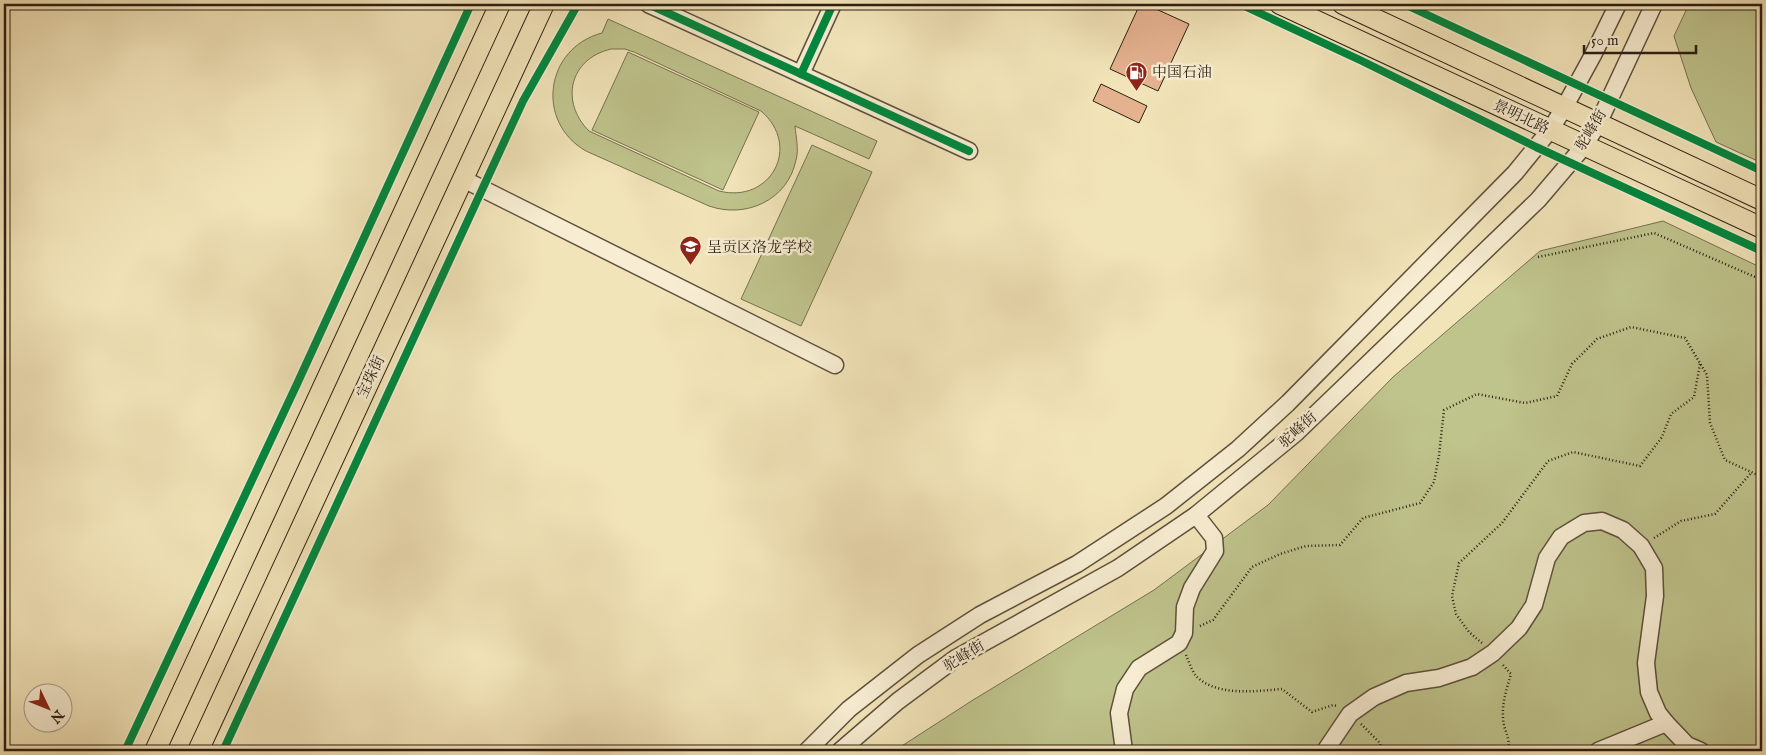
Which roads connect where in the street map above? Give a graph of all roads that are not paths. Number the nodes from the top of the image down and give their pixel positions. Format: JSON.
{"nodes":[{"id":1,"x":500,"y":4,"type":"edge"},
{"id":2,"x":544,"y":4,"type":"edge"},
{"id":3,"x":648,"y":4,"type":"edge"},
{"id":4,"x":833,"y":4,"type":"edge"},
{"id":5,"x":1280,"y":4,"type":"edge"},
{"id":6,"x":1343,"y":4,"type":"edge"},
{"id":7,"x":1618,"y":4,"type":"edge"},
{"id":8,"x":1654,"y":4,"type":"edge"},
{"id":9,"x":801,"y":74,"type":"junction"},
{"id":10,"x":1564,"y":108,"type":"junction"},
{"id":11,"x":1598,"y":124,"type":"junction"},
{"id":12,"x":1550,"y":130,"type":"junction"},
{"id":13,"x":1584,"y":146,"type":"junction"},
{"id":14,"x":969,"y":151,"type":"dead end"},
{"id":15,"x":463,"y":179,"type":"junction"},
{"id":16,"x":1762,"y":200,"type":"edge"},
{"id":17,"x":1762,"y":228,"type":"edge"},
{"id":18,"x":835,"y":365,"type":"dead end"},
{"id":19,"x":1196,"y":515,"type":"junction"},
{"id":20,"x":1666,"y":723,"type":"junction"},
{"id":21,"x":155,"y":751,"type":"edge"},
{"id":22,"x":198,"y":751,"type":"edge"},
{"id":23,"x":807,"y":751,"type":"edge"},
{"id":24,"x":840,"y":751,"type":"edge"},
{"id":25,"x":1124,"y":751,"type":"edge"},
{"id":26,"x":1325,"y":751,"type":"edge"},
{"id":27,"x":1598,"y":751,"type":"edge"},
{"id":28,"x":1701,"y":751,"type":"edge"}],
"edges":[{"from":1,"to":21,"type":"main road"},
{"from":2,"to":15,"type":"main road","name":"宝珠街"},
{"from":3,"to":9,"type":"street"},
{"from":4,"to":9,"type":"street"},
{"from":5,"to":12,"type":"main road","name":"景明北路"},
{"from":6,"to":10,"type":"main road","name":"景明北路"},
{"from":7,"to":10,"type":"street","name":"驼峰街"},
{"from":8,"to":11,"type":"street","name":"驼峰街"},
{"from":9,"to":14,"type":"street"},
{"from":10,"to":11,"type":"main road","name":"景明北路"},
{"from":10,"to":12,"type":"street","name":"驼峰街"},
{"from":11,"to":13,"type":"street","name":"驼峰街"},
{"from":11,"to":16,"type":"main road","name":"景明北路"},
{"from":12,"to":13,"type":"main road","name":"景明北路"},
{"from":12,"to":23,"type":"street","name":"驼峰街"},
{"from":13,"to":17,"type":"main road","name":"景明北路"},
{"from":13,"to":19,"type":"street","name":"驼峰街"},
{"from":15,"to":18,"type":"street"},
{"from":15,"to":22,"type":"main road","name":"宝珠街"},
{"from":19,"to":24,"type":"street","name":"驼峰街"},
{"from":19,"to":25,"type":"street"},
{"from":20,"to":26,"type":"street"},
{"from":20,"to":27,"type":"street"},
{"from":20,"to":28,"type":"street"}]}
